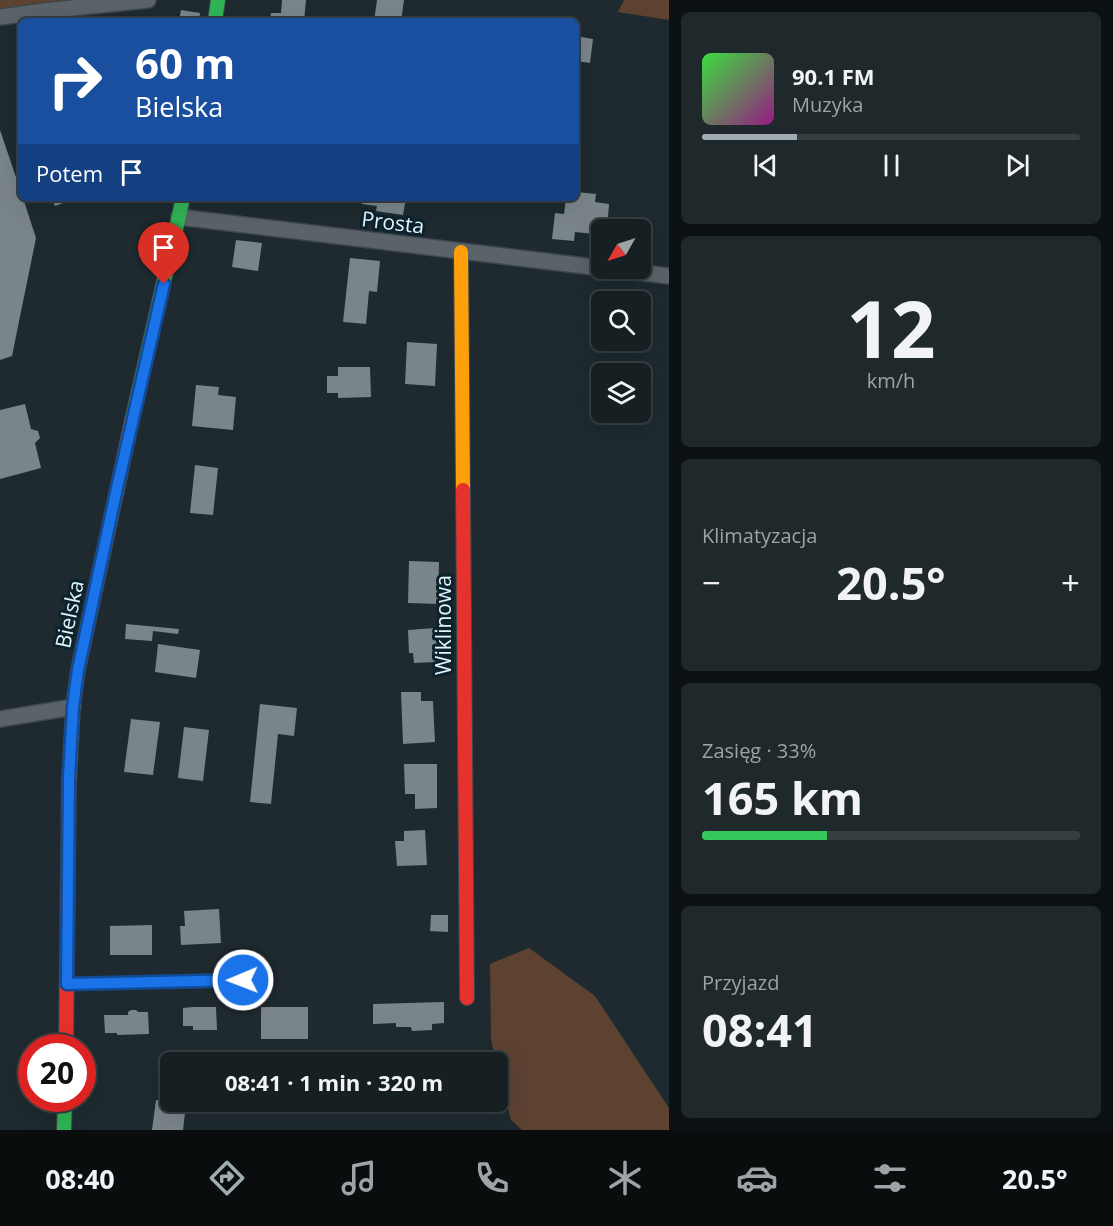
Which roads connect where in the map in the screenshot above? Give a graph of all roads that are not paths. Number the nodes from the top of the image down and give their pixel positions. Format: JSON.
{"nodes":[{"id":1,"x":148,"y":0,"type":"edge"},
{"id":2,"x":218,"y":0,"type":"edge"},
{"id":3,"x":0,"y":17,"type":"edge"},
{"id":4,"x":215,"y":18,"type":"edge"},
{"id":5,"x":182,"y":201,"type":"edge"},
{"id":6,"x":179,"y":217,"type":"junction"},
{"id":7,"x":461,"y":252,"type":"junction"},
{"id":8,"x":591,"y":267,"type":"edge"},
{"id":9,"x":651,"y":274,"type":"edge"},
{"id":10,"x":669,"y":276,"type":"edge"},
{"id":11,"x":73,"y":707,"type":"junction"},
{"id":12,"x":0,"y":719,"type":"edge"},
{"id":13,"x":243,"y":980,"type":"dead end"},
{"id":14,"x":67,"y":984,"type":"junction"},
{"id":15,"x":467,"y":998,"type":"dead end"},
{"id":16,"x":66,"y":1034,"type":"edge"},
{"id":17,"x":65,"y":1112,"type":"edge"},
{"id":18,"x":64,"y":1130,"type":"edge"}],
"edges":[{"from":1,"to":3,"type":"street"},
{"from":2,"to":4,"type":"street"},
{"from":5,"to":6,"type":"street","name":"Bielska"},
{"from":6,"to":7,"type":"street","name":"Prosta"},
{"from":6,"to":11,"type":"street","name":"Bielska"},
{"from":7,"to":8,"type":"street","name":"Prosta"},
{"from":7,"to":15,"type":"street","name":"Wiklinowa"},
{"from":9,"to":10,"type":"street","name":"Prosta"},
{"from":11,"to":12,"type":"street"},
{"from":11,"to":14,"type":"street","name":"Bielska"},
{"from":13,"to":14,"type":"lane"},
{"from":14,"to":16,"type":"street","name":"Bielska"},
{"from":17,"to":18,"type":"street"}]}
